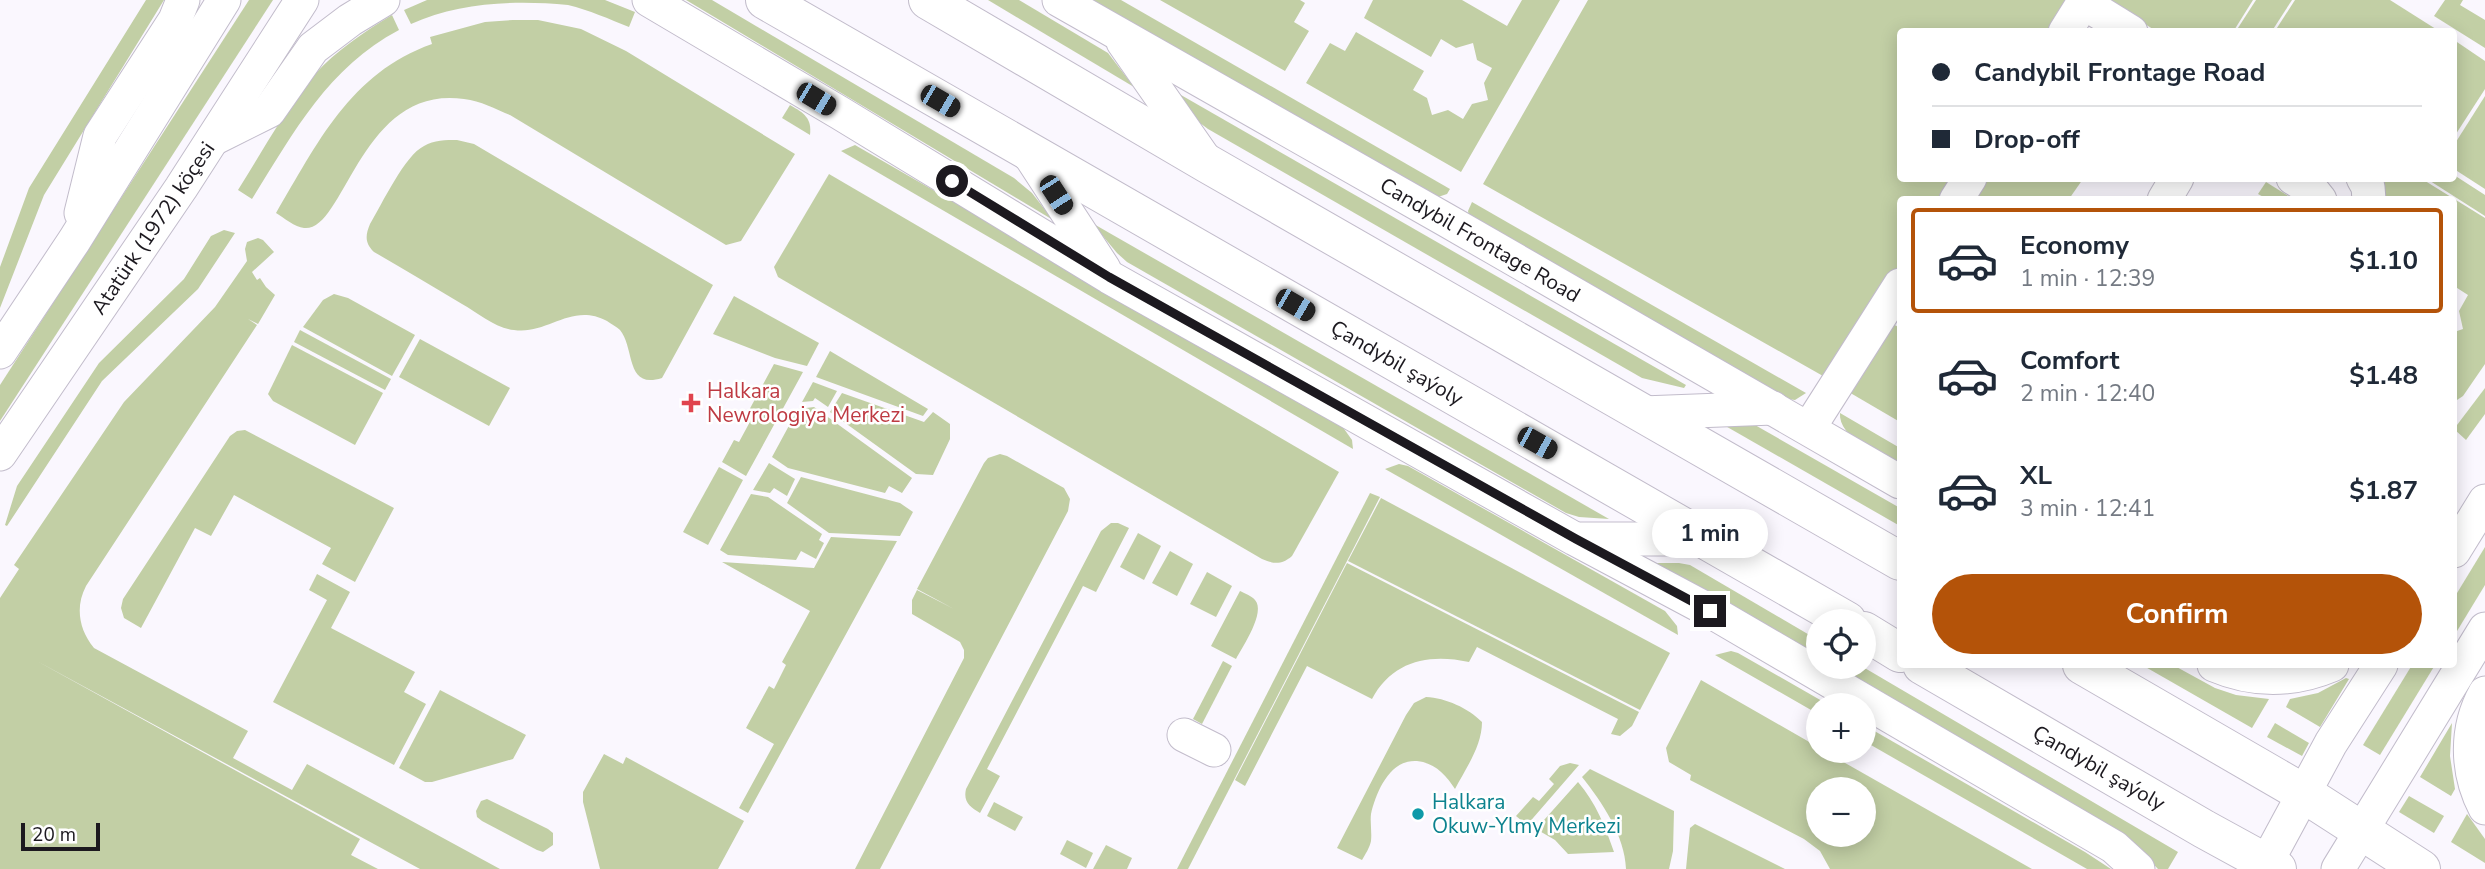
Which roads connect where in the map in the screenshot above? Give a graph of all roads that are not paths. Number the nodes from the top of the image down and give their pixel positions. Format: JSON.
{"nodes":[{"id":1,"x":183,"y":0,"type":"edge"},
{"id":2,"x":224,"y":0,"type":"edge"},
{"id":3,"x":302,"y":0,"type":"edge"},
{"id":4,"x":383,"y":0,"type":"edge"},
{"id":5,"x":649,"y":0,"type":"edge"},
{"id":6,"x":765,"y":0,"type":"edge"},
{"id":7,"x":928,"y":0,"type":"edge"},
{"id":8,"x":1059,"y":0,"type":"edge"},
{"id":9,"x":2085,"y":1,"type":"edge"},
{"id":10,"x":2068,"y":28,"type":"edge"},
{"id":11,"x":2125,"y":28,"type":"edge"},
{"id":12,"x":1118,"y":35,"type":"junction"},
{"id":13,"x":213,"y":139,"type":"junction"},
{"id":14,"x":1029,"y":153,"type":"junction"},
{"id":15,"x":1208,"y":163,"type":"junction"},
{"id":16,"x":2299,"y":182,"type":"edge"},
{"id":17,"x":2317,"y":196,"type":"edge"},
{"id":18,"x":74,"y":241,"type":"junction"},
{"id":19,"x":1109,"y":277,"type":"junction"},
{"id":20,"x":1897,"y":298,"type":"edge"},
{"id":21,"x":0,"y":352,"type":"edge"},
{"id":22,"x":1773,"y":408,"type":"junction"},
{"id":23,"x":1643,"y":413,"type":"junction"},
{"id":24,"x":1809,"y":428,"type":"junction"},
{"id":25,"x":0,"y":454,"type":"edge"},
{"id":26,"x":1897,"y":480,"type":"edge"},
{"id":27,"x":2485,"y":491,"type":"edge"},
{"id":28,"x":2485,"y":502,"type":"edge"},
{"id":29,"x":2457,"y":510,"type":"edge"},
{"id":30,"x":1576,"y":539,"type":"junction"},
{"id":31,"x":1706,"y":539,"type":"junction"},
{"id":32,"x":2457,"y":546,"type":"edge"},
{"id":33,"x":1897,"y":559,"type":"edge"},
{"id":34,"x":1826,"y":609,"type":"edge"},
{"id":35,"x":2485,"y":629,"type":"edge"},
{"id":36,"x":1876,"y":638,"type":"edge"},
{"id":37,"x":1897,"y":651,"type":"edge"},
{"id":38,"x":1927,"y":668,"type":"edge"},
{"id":39,"x":2091,"y":668,"type":"edge"},
{"id":40,"x":2221,"y":668,"type":"edge"},
{"id":41,"x":2324,"y":668,"type":"edge"},
{"id":42,"x":2379,"y":668,"type":"edge"},
{"id":43,"x":2118,"y":677,"type":"edge"},
{"id":44,"x":2485,"y":693,"type":"edge"},
{"id":45,"x":1184,"y":735,"type":"dead end"},
{"id":46,"x":1214,"y":750,"type":"dead end"},
{"id":47,"x":2303,"y":793,"type":"junction"},
{"id":48,"x":2485,"y":808,"type":"edge"},
{"id":49,"x":2361,"y":830,"type":"junction"},
{"id":50,"x":2268,"y":867,"type":"edge"},
{"id":51,"x":2138,"y":869,"type":"edge"},
{"id":52,"x":2338,"y":869,"type":"edge"},
{"id":53,"x":2421,"y":869,"type":"edge"}],
"edges":[{"from":1,"to":18,"type":"street"},
{"from":2,"to":18,"type":"street"},
{"from":3,"to":13,"type":"street","name":"Atatürk (1972) köçesi"},
{"from":4,"to":13,"type":"street"},
{"from":5,"to":19,"type":"street"},
{"from":6,"to":14,"type":"main road","name":"Çandybil şaýoly"},
{"from":7,"to":15,"type":"main road"},
{"from":8,"to":12,"type":"street","name":"Candybil Frontage Road"},
{"from":9,"to":10,"type":"street"},
{"from":9,"to":11,"type":"street"},
{"from":12,"to":15,"type":"street"},
{"from":12,"to":22,"type":"street","name":"Candybil Frontage Road"},
{"from":13,"to":25,"type":"street","name":"Atatürk (1972) köçesi"},
{"from":14,"to":19,"type":"street"},
{"from":14,"to":31,"type":"main road","name":"Çandybil şaýoly"},
{"from":15,"to":23,"type":"main road"},
{"from":16,"to":17,"type":"street"},
{"from":18,"to":21,"type":"street"},
{"from":19,"to":30,"type":"street"},
{"from":20,"to":24,"type":"street"},
{"from":22,"to":23,"type":"street"},
{"from":22,"to":24,"type":"street","name":"Candybil Frontage Road"},
{"from":23,"to":33,"type":"main road"},
{"from":24,"to":26,"type":"street","name":"Candybil Frontage Road"},
{"from":27,"to":29,"type":"street"},
{"from":28,"to":32,"type":"street"},
{"from":30,"to":31,"type":"street"},
{"from":30,"to":51,"type":"street"},
{"from":31,"to":34,"type":"main road","name":"Çandybil şaýoly"},
{"from":35,"to":49,"type":"street"},
{"from":36,"to":37,"type":"main road"},
{"from":38,"to":50,"type":"main road","name":"Çandybil şaýoly"},
{"from":39,"to":43,"type":"main road"},
{"from":40,"to":41,"type":"street"},
{"from":42,"to":47,"type":"street"},
{"from":43,"to":47,"type":"main road"},
{"from":44,"to":48,"type":"street"},
{"from":45,"to":46,"type":"street"},
{"from":47,"to":49,"type":"main road"},
{"from":47,"to":50,"type":"street"},
{"from":49,"to":52,"type":"street"},
{"from":49,"to":53,"type":"main road"}]}
